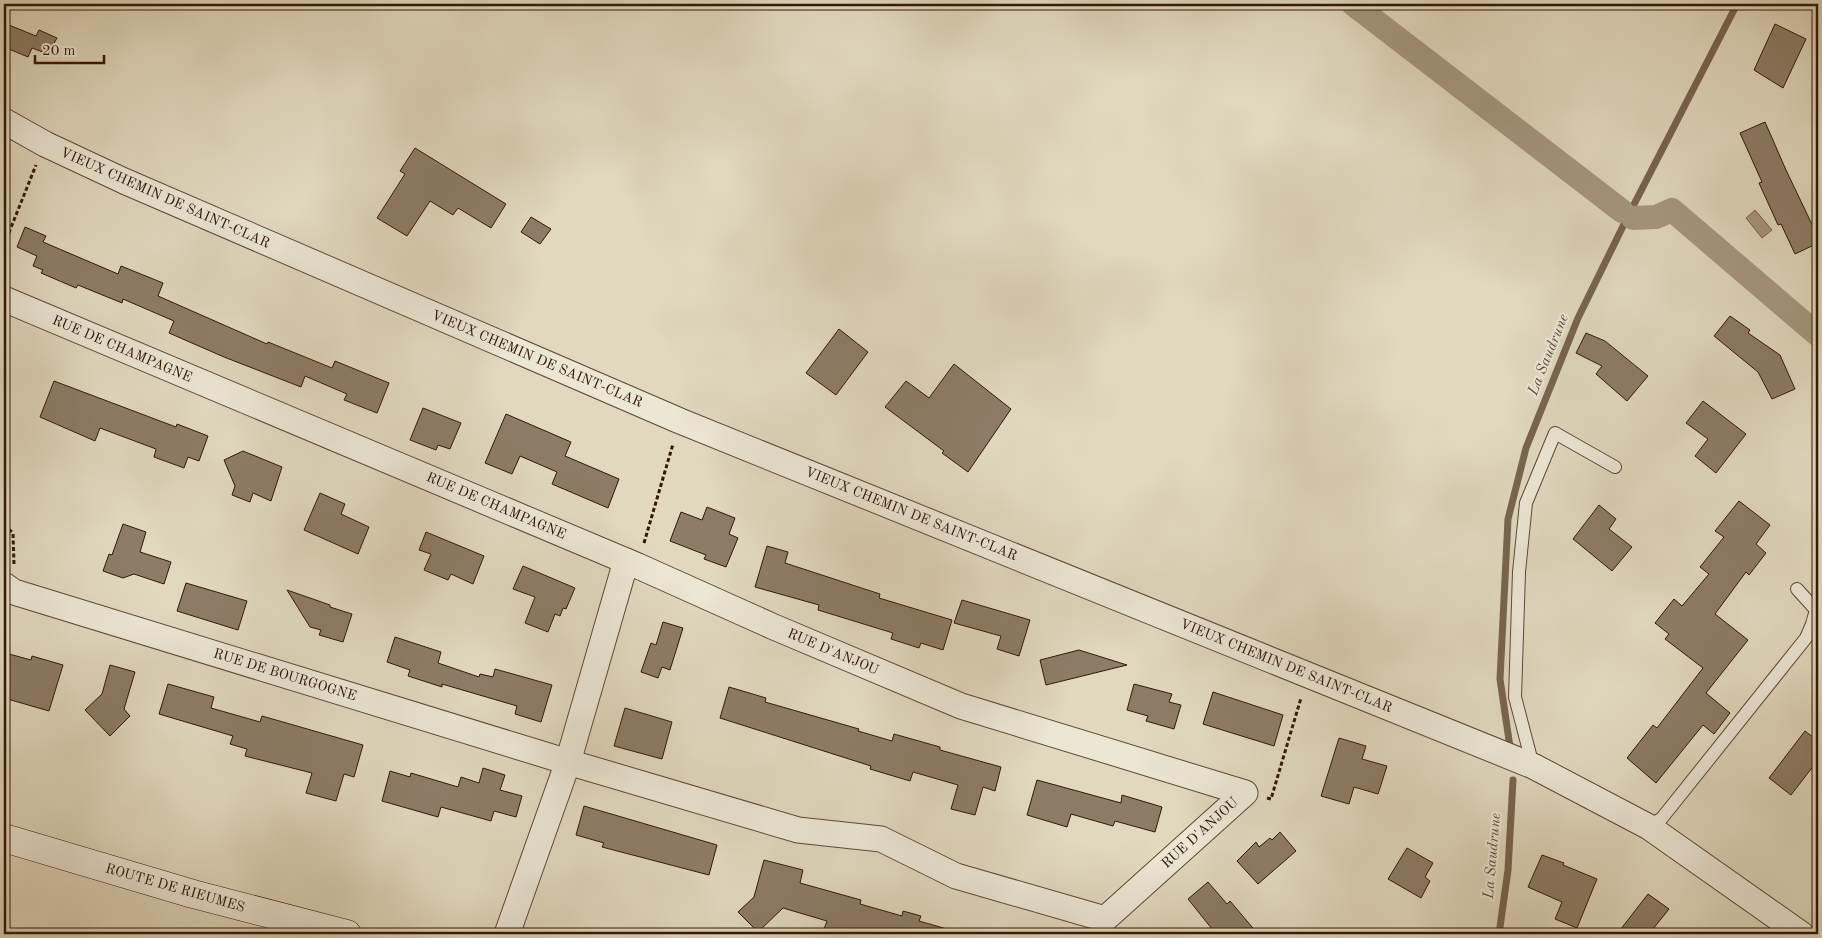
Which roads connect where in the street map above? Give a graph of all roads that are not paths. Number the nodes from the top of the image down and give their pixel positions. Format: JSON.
{"nodes":[{"id":1,"x":4,"y":121,"type":"edge"},
{"id":2,"x":4,"y":299,"type":"edge"},
{"id":3,"x":1615,"y":466,"type":"dead end"},
{"id":4,"x":632,"y":563,"type":"junction"},
{"id":5,"x":9,"y":588,"type":"edge"},
{"id":6,"x":1797,"y":590,"type":"dead end"},
{"id":7,"x":568,"y":762,"type":"junction"},
{"id":8,"x":1532,"y":766,"type":"junction"},
{"id":9,"x":1649,"y":827,"type":"junction"},
{"id":10,"x":4,"y":838,"type":"edge"},
{"id":11,"x":347,"y":934,"type":"edge"},
{"id":12,"x":507,"y":934,"type":"edge"},
{"id":13,"x":1801,"y":934,"type":"edge"}],
"edges":[{"from":1,"to":8,"type":"street","name":"VIEUX CHEMIN DE SAINT-CLAR"},
{"from":2,"to":4,"type":"street","name":"RUE DE CHAMPAGNE"},
{"from":3,"to":8,"type":"lane"},
{"from":4,"to":7,"type":"street"},
{"from":4,"to":7,"type":"street","name":"RUE D'ANJOU"},
{"from":5,"to":7,"type":"street","name":"RUE DE BOURGOGNE"},
{"from":6,"to":9,"type":"lane"},
{"from":7,"to":12,"type":"street"},
{"from":8,"to":9,"type":"street","name":"VIEUX CHEMIN DE SAINT-CLAR"},
{"from":9,"to":13,"type":"street","name":"VIEUX CHEMIN DE SAINT-CLAR"},
{"from":10,"to":11,"type":"main road","name":"ROUTE DE RIEUMES"}]}
